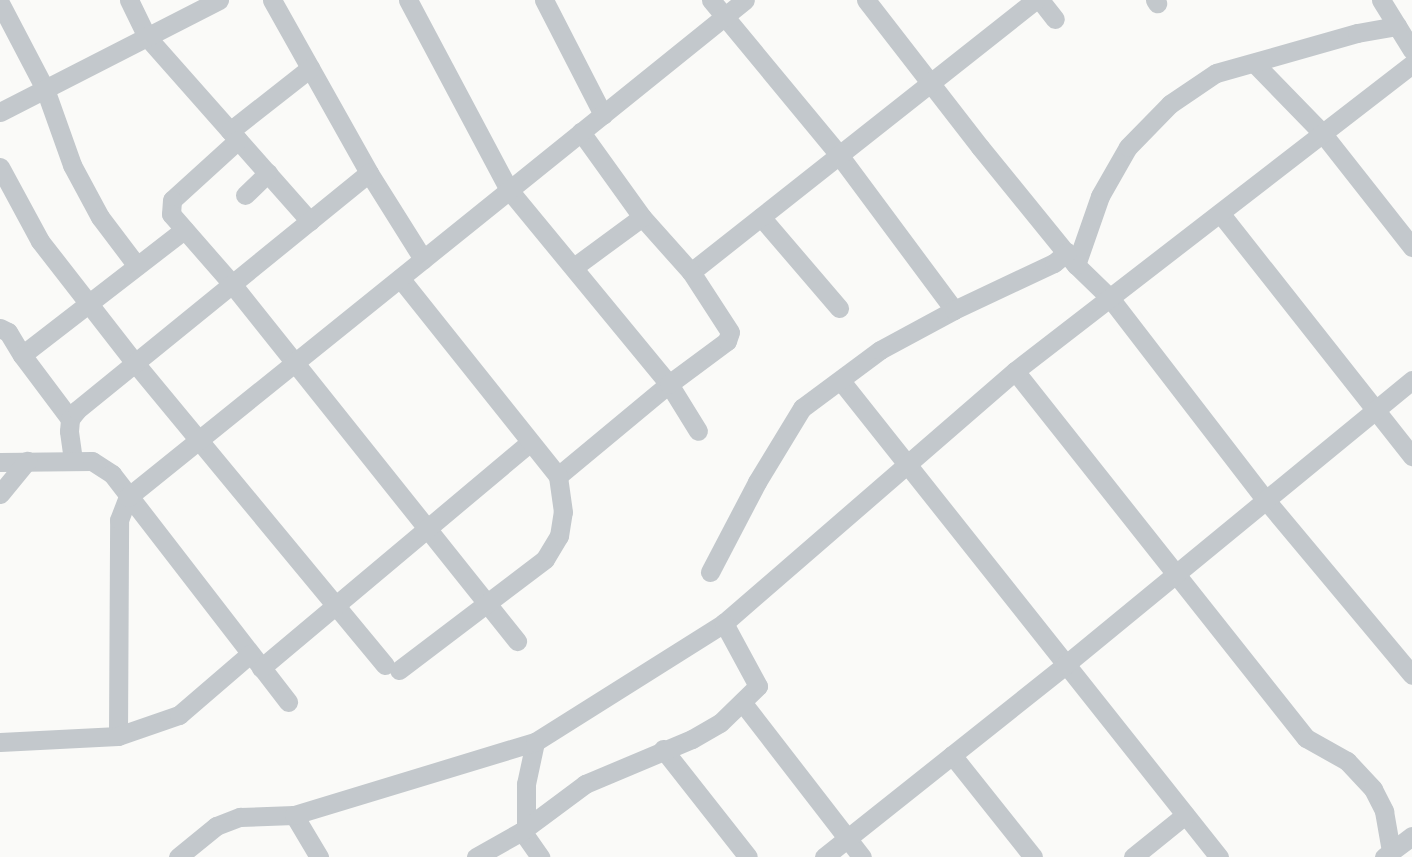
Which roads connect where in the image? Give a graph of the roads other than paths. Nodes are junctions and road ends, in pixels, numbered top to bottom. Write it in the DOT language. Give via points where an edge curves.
graph roads {
  1 [pos="129,0"];
  2 [pos="219,0"];
  3 [pos="272,0"];
  4 [pos="408,0"];
  5 [pos="544,0"];
  6 [pos="711,0"];
  7 [pos="745,0"];
  8 [pos="866,0"];
  9 [pos="1036,0"];
  10 [pos="1040,0"];
  11 [pos="1381,0"];
  12 [pos="0,3"];
  13 [pos="725,17"];
  14 [pos="1055,19"];
  15 [pos="1398,26"];
  16 [pos="147,37"];
  17 [pos="1412,50"];
  18 [pos="1254,63"];
  19 [pos="1412,64"];
  20 [pos="310,68"];
  21 [pos="930,83"];
  22 [pos="45,89"];
  23 [pos="0,112"];
  24 [pos="603,115"];
  25 [pos="582,132"];
  26 [pos="1323,134"];
  27 [pos="234,135"];
  28 [pos="839,155"];
  29 [pos="0,167"];
  30 [pos="369,173"];
  31 [pos="268,174"];
  32 [pos="509,190"];
  33 [pos="245,195"];
  34 [pos="1220,213"];
  35 [pos="642,217"];
  36 [pos="760,217"];
  37 [pos="310,221"];
  38 [pos="184,230"];
  39 [pos="1412,247"];
  40 [pos="1072,258"];
  41 [pos="424,259"];
  42 [pos="137,266"];
  43 [pos="574,267"];
  44 [pos="691,272"];
  45 [pos="400,278"];
  46 [pos="232,284"];
  47 [pos="1110,298"];
  48 [pos="90,302"];
  49 [pos="839,308"];
  50 [pos="954,310"];
  51 [pos="0,328"];
  52 [pos="22,356"];
  53 [pos="135,363"];
  54 [pos="294,363"];
  55 [pos="1015,371"];
  56 [pos="1412,380"];
  57 [pos="841,382"];
  58 [pos="669,384"];
  59 [pos="1376,410"];
  60 [pos="70,419"];
  61 [pos="698,431"];
  62 [pos="198,440"];
  63 [pos="530,442"];
  64 [pos="1412,456"];
  65 [pos="27,460"];
  66 [pos="73,460"];
  67 [pos="0,462"];
  68 [pos="906,467"];
  69 [pos="558,476"];
  70 [pos="0,494"];
  71 [pos="128,497"];
  72 [pos="1265,499"];
  73 [pos="427,528"];
  74 [pos="710,572"];
  75 [pos="1175,572"];
  76 [pos="488,604"];
  77 [pos="334,606"];
  78 [pos="724,623"];
  79 [pos="517,641"];
  80 [pos="256,661"];
  81 [pos="1064,665"];
  82 [pos="1412,675"];
  83 [pos="288,702"];
  84 [pos="742,702"];
  85 [pos="118,736"];
  86 [pos="0,742"];
  87 [pos="535,742"];
  88 [pos="663,749"];
  89 [pos="952,755"];
  90 [pos="294,815"];
  91 [pos="1185,815"];
  92 [pos="524,830"];
  93 [pos="1412,836"];
  94 [pos="847,838"];
  95 [pos="1388,854"];
  96 [pos="178,857"];
  97 [pos="319,857"];
  98 [pos="476,857"];
  99 [pos="540,857"];
  100 [pos="748,857"];
  101 [pos="824,857"];
  102 [pos="862,857"];
  103 [pos="1033,857"];
  104 [pos="1133,857"];
  105 [pos="1219,857"];
  1 -- 16 [label="street"];
  2 -- 16 [label="street"];
  3 -- 20 [label="street"];
  4 -- 32 [label="street"];
  5 -- 24 [label="street"];
  6 -- 13 [label="street"];
  7 -- 13 [label="street"];
  8 -- 21 [label="street"];
  9 -- 21 [label="street"];
  10 -- 14 [label="street"];
  11 -- 15 [label="street"];
  12 -- 22 [label="street"];
  13 -- 24 [label="street"];
  13 -- 28 [label="street"];
  15 -- 17 [label="street"];
  15 -- 18 [label="street" via="1357,33"];
  16 -- 22 [label="street"];
  16 -- 27 [label="street"];
  18 -- 26 [label="street"];
  18 -- 40 [label="street" via="1216,74 1170,104 1128,147 1100,196"];
  19 -- 26 [label="street"];
  20 -- 27 [label="street"];
  20 -- 30 [label="street"];
  21 -- 28 [label="street"];
  21 -- 40 [label="street"];
  22 -- 23 [label="street"];
  22 -- 42 [label="street" via="77,174 100,217"];
  24 -- 25 [label="street"];
  25 -- 32 [label="street"];
  25 -- 35 [label="street"];
  26 -- 34 [label="street"];
  26 -- 39 [label="street"];
  27 -- 31 [label="street"];
  27 -- 38 [label="street" via="172,200 171,214"];
  28 -- 36 [label="street"];
  28 -- 50 [label="street"];
  29 -- 48 [label="street" via="40,241"];
  30 -- 37 [label="street"];
  30 -- 41 [label="street"];
  31 -- 33 [label="street"];
  31 -- 37 [label="street"];
  32 -- 41 [label="street"];
  32 -- 43 [label="street"];
  34 -- 47 [label="street"];
  34 -- 59 [label="street"];
  35 -- 43 [label="street"];
  35 -- 44 [label="street"];
  36 -- 44 [label="street"];
  36 -- 49 [label="street"];
  37 -- 46 [label="street"];
  38 -- 42 [label="street"];
  38 -- 46 [label="street"];
  40 -- 47 [label="street"];
  40 -- 50 [label="street" via="1054,263"];
  41 -- 45 [label="street"];
  42 -- 48 [label="street"];
  43 -- 58 [label="street"];
  44 -- 58 [label="street" via="730,332 727,341"];
  45 -- 54 [label="street"];
  45 -- 63 [label="street"];
  46 -- 53 [label="street"];
  46 -- 54 [label="street"];
  47 -- 55 [label="street"];
  47 -- 72 [label="street"];
  48 -- 52 [label="street"];
  48 -- 53 [label="street"];
  50 -- 57 [label="street" via="880,350"];
  51 -- 52 [label="street" via="8,332"];
  52 -- 60 [label="street"];
  53 -- 60 [label="street"];
  53 -- 62 [label="street"];
  54 -- 62 [label="street"];
  54 -- 73 [label="street"];
  55 -- 68 [label="street"];
  55 -- 75 [label="street"];
  56 -- 59 [label="street"];
  57 -- 68 [label="street"];
  57 -- 74 [label="street" via="811,401 796,416"];
  58 -- 61 [label="street"];
  58 -- 69 [label="street"];
  59 -- 64 [label="street"];
  59 -- 72 [label="street"];
  60 -- 66 [label="street"];
  62 -- 71 [label="street"];
  62 -- 77 [label="street"];
  63 -- 69 [label="street"];
  63 -- 73 [label="street"];
  65 -- 66 [label="street"];
  65 -- 67 [label="street"];
  65 -- 70 [label="street"];
  66 -- 71 [label="street" via="92,461 103,466"];
  68 -- 78 [label="street"];
  68 -- 81 [label="street"];
  69 -- 76 [label="street" via="563,512 546,559"];
  71 -- 80 [label="street"];
  71 -- 85 [label="street" via="119,520"];
  72 -- 75 [label="street"];
  72 -- 82 [label="street"];
  73 -- 76 [label="street"];
  73 -- 77 [label="street"];
  75 -- 81 [label="street"];
  75 -- 95 [label="street" via="1306,738 1347,761 1374,789 1384,812"];
  76 -- 77 [label="street" via="392,668"];
  76 -- 79 [label="street"];
  77 -- 80 [label="street"];
  78 -- 84 [label="street" via="758,683 757,689"];
  78 -- 87 [label="street"];
  80 -- 83 [label="street"];
  80 -- 85 [label="street" via="179,715"];
  81 -- 89 [label="street"];
  81 -- 91 [label="street"];
  84 -- 88 [label="street" via="710,730"];
  84 -- 94 [label="street"];
  85 -- 86 [label="street"];
  87 -- 90 [label="street"];
  87 -- 92 [label="street" via="526,784"];
  88 -- 92 [label="street" via="585,784"];
  88 -- 100 [label="street"];
  89 -- 94 [label="street"];
  89 -- 103 [label="street"];
  90 -- 96 [label="street" via="240,818 216,826"];
  90 -- 97 [label="street"];
  91 -- 104 [label="street"];
  91 -- 105 [label="street"];
  92 -- 98 [label="street"];
  92 -- 99 [label="street"];
  93 -- 95 [label="street"];
  94 -- 101 [label="street"];
  94 -- 102 [label="street"];
}
